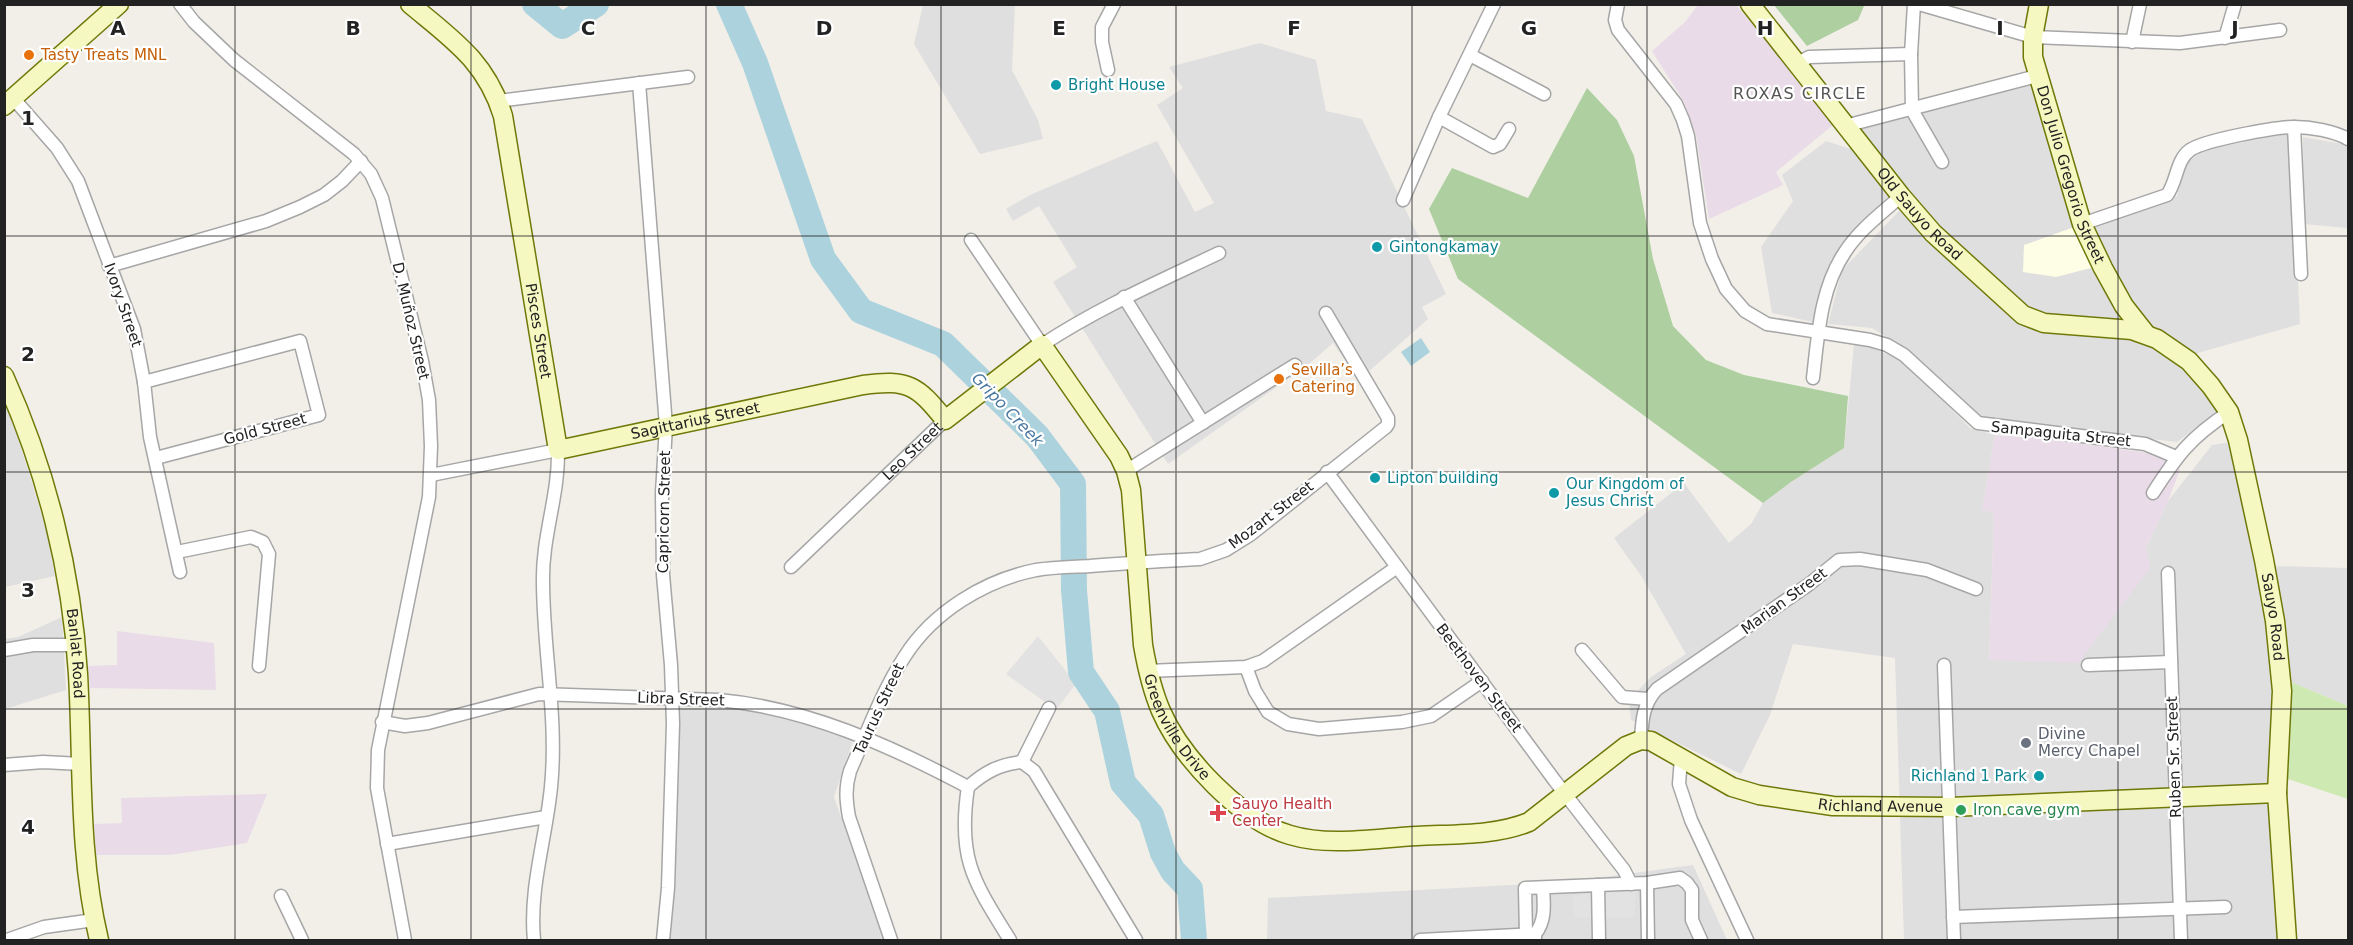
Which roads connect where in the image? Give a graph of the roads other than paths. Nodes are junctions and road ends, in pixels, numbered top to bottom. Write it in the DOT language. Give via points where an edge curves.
graph roads {
  1 [pos="119,4"];
  2 [pos="180,4"];
  3 [pos="410,4"];
  4 [pos="1114,4"];
  5 [pos="1494,4"];
  6 [pos="1618,4"];
  7 [pos="1750,4"];
  8 [pos="1916,4"];
  9 [pos="2039,4"];
  10 [pos="2140,4"];
  11 [pos="2235,4"];
  12 [pos="2280,30"];
  13 [pos="2033,37"];
  14 [pos="2225,38"];
  15 [pos="2132,42"];
  16 [pos="1911,54"];
  17 [pos="1470,55"];
  18 [pos="1796,64"];
  19 [pos="1108,70"];
  20 [pos="2037,76"];
  21 [pos="688,77"];
  22 [pos="639,83"];
  23 [pos="1544,94"];
  24 [pos="498,101"];
  25 [pos="9,102"];
  26 [pos="1911,110"];
  27 [pos="1439,117"];
  28 [pos="1845,126"];
  29 [pos="2294,127"];
  30 [pos="1509,129"];
  31 [pos="2349,139"];
  32 [pos="361,161"];
  33 [pos="1942,162"];
  34 [pos="1901,196"];
  35 [pos="1403,200"];
  36 [pos="2082,224"];
  37 [pos="971,240"];
  38 [pos="1219,254"];
  39 [pos="110,266"];
  40 [pos="2301,273"];
  41 [pos="1124,297"];
  42 [pos="1326,313"];
  43 [pos="1819,332"];
  44 [pos="2146,334"];
  45 [pos="1042,345"];
  46 [pos="1295,365"];
  47 [pos="4,376"];
  48 [pos="1813,378"];
  49 [pos="144,382"];
  50 [pos="2229,412"];
  51 [pos="945,420"];
  52 [pos="1203,423"];
  53 [pos="666,426"];
  54 [pos="558,450"];
  55 [pos="2176,457"];
  56 [pos="156,458"];
  57 [pos="1126,471"];
  58 [pos="1327,472"];
  59 [pos="431,475"];
  60 [pos="2153,493"];
  61 [pos="177,552"];
  62 [pos="1135,563"];
  63 [pos="791,567"];
  64 [pos="1397,567"];
  65 [pos="180,572"];
  66 [pos="2168,573"];
  67 [pos="1976,589"];
  68 [pos="75,645"];
  69 [pos="4,650"];
  70 [pos="1582,650"];
  71 [pos="2171,662"];
  72 [pos="1944,665"];
  73 [pos="2088,665"];
  74 [pos="259,666"];
  75 [pos="1246,667"];
  76 [pos="1147,671"];
  77 [pos="1482,681"];
  78 [pos="551,694"];
  79 [pos="672,699"];
  80 [pos="1648,699"];
  81 [pos="1050,708"];
  82 [pos="382,722"];
  83 [pos="864,738"];
  84 [pos="1641,740"];
  85 [pos="1681,759"];
  86 [pos="1022,762"];
  87 [pos="81,764"];
  88 [pos="4,765"];
  89 [pos="968,787"];
  90 [pos="2277,793"];
  91 [pos="1566,794"];
  92 [pos="2176,797"];
  93 [pos="1950,807"];
  94 [pos="546,817"];
  95 [pos="387,844"];
  96 [pos="1647,883"];
  97 [pos="1631,884"];
  98 [pos="1598,885"];
  99 [pos="1544,888"];
  100 [pos="281,896"];
  101 [pos="2225,907"];
  102 [pos="2180,909"];
  103 [pos="1953,917"];
  104 [pos="94,920"];
  105 [pos="1532,936"];
  106 [pos="12,939"];
  107 [pos="1465,939"];
  108 [pos="99,940"];
  109 [pos="302,940"];
  110 [pos="405,940"];
  111 [pos="534,940"];
  112 [pos="663,940"];
  113 [pos="891,940"];
  114 [pos="1010,940"];
  115 [pos="1136,940"];
  116 [pos="1420,940"];
  117 [pos="1599,940"];
  118 [pos="1648,940"];
  119 [pos="1701,940"];
  120 [pos="1747,940"];
  121 [pos="1954,940"];
  122 [pos="2181,940"];
  123 [pos="2287,940"];
  1 -- 25 [label="street"];
  2 -- 32 [label="street, D. Muñoz Street" via="234,60"];
  3 -- 24 [label="street, Pisces Street" via="458,44 488,78"];
  4 -- 19 [label="street" via="1102,27"];
  5 -- 17 [label="street"];
  6 -- 43 [label="street, Sampaguita Street" via="1618,30 1676,104 1683,120 1700,223 1726,289 1745,311 1767,324"];
  7 -- 18 [label="street, Old Sauyo Road"];
  8 -- 13 [label="street"];
  8 -- 16 [label="street"];
  9 -- 13 [label="street, Don Julio Gregorio Street"];
  10 -- 15 [label="street"];
  11 -- 14 [label="street"];
  12 -- 14 [label="street"];
  13 -- 15 [label="street"];
  13 -- 20 [label="street, Don Julio Gregorio Street"];
  14 -- 15 [label="street" via="2180,44"];
  16 -- 18 [label="street" via="1809,57"];
  16 -- 26 [label="street"];
  17 -- 23 [label="street"];
  17 -- 27 [label="street"];
  18 -- 28 [label="street, Old Sauyo Road"];
  20 -- 26 [label="street"];
  20 -- 36 [label="street, Don Julio Gregorio Street"];
  21 -- 22 [label="street"];
  22 -- 24 [label="street"];
  22 -- 53 [label="street, Capricorn Street"];
  24 -- 54 [label="street, Pisces Street"];
  25 -- 39 [label="street, Ivory Street" via="69,164"];
  26 -- 28 [label="street"];
  26 -- 33 [label="street"];
  27 -- 30 [label="street" via="1492,147 1500,144"];
  27 -- 35 [label="street"];
  28 -- 34 [label="street, Old Sauyo Road"];
  29 -- 31 [label="street"];
  29 -- 36 [label="street" via="2219,139 2191,149 2183,157 2168,195"];
  29 -- 40 [label="street"];
  32 -- 39 [label="street" via="324,195 300,207 266,221"];
  32 -- 59 [label="street, D. Muñoz Street" via="382,198 422,361 429,400"];
  34 -- 43 [label="street" via="1845,251 1833,272"];
  34 -- 44 [label="street, Old Sauyo Road" via="1933,233 2023,315 2044,323"];
  36 -- 44 [label="street, Don Julio Gregorio Street" via="2124,306"];
  37 -- 45 [label="street, Greenville Drive"];
  38 -- 41 [label="street"];
  39 -- 49 [label="street, Ivory Street" via="134,329"];
  41 -- 45 [label="street"];
  41 -- 52 [label="street"];
  42 -- 58 [label="street, Mozart Street" via="1388,418 1388,424"];
  43 -- 48 [label="street"];
  43 -- 55 [label="street, Sampaguita Street" via="1887,345 1904,355 1986,426 2103,437 2145,444"];
  44 -- 50 [label="street, Sauyo Road" via="2189,361"];
  45 -- 51 [label="street, Leo Street"];
  45 -- 57 [label="street, Greenville Drive"];
  46 -- 52 [label="street"];
  47 -- 68 [label="street, Banlat Road" via="41,477 60,545"];
  49 -- 56 [label="street, Ivory Street" via="147,422"];
  49 -- 56 [label="street, Gold Street" via="300,341 319,415"];
  50 -- 55 [label="street" via="2200,432"];
  50 -- 90 [label="street, Sauyo Road" via="2247,478 2275,621 2282,691"];
  51 -- 53 [label="street, Sagittarius Street" via="920,392 906,384 886,382"];
  51 -- 63 [label="street, Leo Street"];
  52 -- 57 [label="street"];
  53 -- 54 [label="street, Sagittarius Street"];
  53 -- 79 [label="street, Capricorn Street" via="663,575"];
  54 -- 59 [label="street, Sagittarius Street"];
  54 -- 78 [label="street, Pisces Street" via="543,558"];
  55 -- 60 [label="street"];
  56 -- 61 [label="street, Ivory Street"];
  57 -- 62 [label="street, Greenville Drive" via="1131,490"];
  58 -- 62 [label="street, Mozart Street" via="1226,550 1200,559"];
  58 -- 64 [label="street, Beethoven Street"];
  59 -- 82 [label="street, D. Muñoz Street"];
  61 -- 65 [label="street, Ivory Street"];
  61 -- 74 [label="street" via="251,537 263,542 269,554"];
  62 -- 76 [label="street, Greenville Drive"];
  62 -- 83 [label="street, Taurus Street" via="1035,570 1000,581 949,609 905,654"];
  64 -- 75 [label="street" via="1286,647"];
  64 -- 77 [label="street, Beethoven Street"];
  66 -- 71 [label="street, Ruben Sr. Street"];
  67 -- 80 [label="street, Marian Street" via="1928,570 1839,560 1667,681"];
  68 -- 69 [label="street" via="27,645"];
  68 -- 87 [label="street, Banlat Road"];
  70 -- 80 [label="street" via="1622,697"];
  71 -- 73 [label="street"];
  71 -- 92 [label="street, Ruben Sr. Street"];
  72 -- 93 [label="street"];
  75 -- 76 [label="street"];
  75 -- 77 [label="street" via="1268,712 1288,724 1318,729 1431,716"];
  76 -- 91 [label="street, Greenville Drive" via="1170,729 1216,786 1256,820 1288,835 1327,841 1500,831 1529,822"];
  77 -- 91 [label="street, Beethoven Street"];
  78 -- 79 [label="street, Libra Street"];
  78 -- 82 [label="street, Libra Street" via="428,723 405,726"];
  78 -- 94 [label="street, Pisces Street" via="552,765"];
  79 -- 83 [label="street, Libra Street" via="747,702"];
  79 -- 112 [label="street, Capricorn Street" via="668,888"];
  80 -- 84 [label="street"];
  81 -- 86 [label="street"];
  82 -- 95 [label="street, D. Muñoz Street" via="377,788"];
  83 -- 89 [label="street, Libra Street"];
  83 -- 113 [label="street, Taurus Street" via="850,771 846,799"];
  84 -- 85 [label="street, Richland Avenue" via="1660,745"];
  84 -- 91 [label="street, Greenville Drive" via="1626,746"];
  85 -- 93 [label="street, Richland Avenue" via="1732,786 1760,795 1833,806"];
  85 -- 120 [label="street" via="1679,784 1691,820"];
  86 -- 89 [label="street" via="1004,764"];
  86 -- 115 [label="street" via="1034,771"];
  87 -- 88 [label="street"];
  87 -- 104 [label="street, Banlat Road" via="86,869"];
  89 -- 114 [label="street" via="964,832 968,861 979,890"];
  90 -- 92 [label="street, Richland Avenue"];
  90 -- 123 [label="street, Sauyo Road"];
  91 -- 97 [label="street, Beethoven Street"];
  92 -- 93 [label="street, Richland Avenue"];
  92 -- 102 [label="street, Ruben Sr. Street"];
  93 -- 103 [label="street"];
  94 -- 95 [label="street"];
  94 -- 111 [label="street, Pisces Street" via="533,899"];
  95 -- 110 [label="street, D. Muñoz Street"];
  96 -- 97 [label="street"];
  96 -- 118 [label="street"];
  96 -- 119 [label="street" via="1680,878 1687,883 1692,890 1692,920"];
  97 -- 98 [label="street"];
  98 -- 99 [label="street"];
  98 -- 117 [label="street"];
  99 -- 105 [label="street" via="1540,928"];
  99 -- 105 [label="street" via="1526,888"];
  100 -- 109 [label="street"];
  101 -- 102 [label="street"];
  102 -- 103 [label="street"];
  102 -- 122 [label="street, Ruben Sr. Street"];
  103 -- 121 [label="street"];
  104 -- 106 [label="street" via="44,927"];
  104 -- 108 [label="street, Banlat Road"];
  105 -- 107 [label="street"];
  107 -- 116 [label="street"];
}
